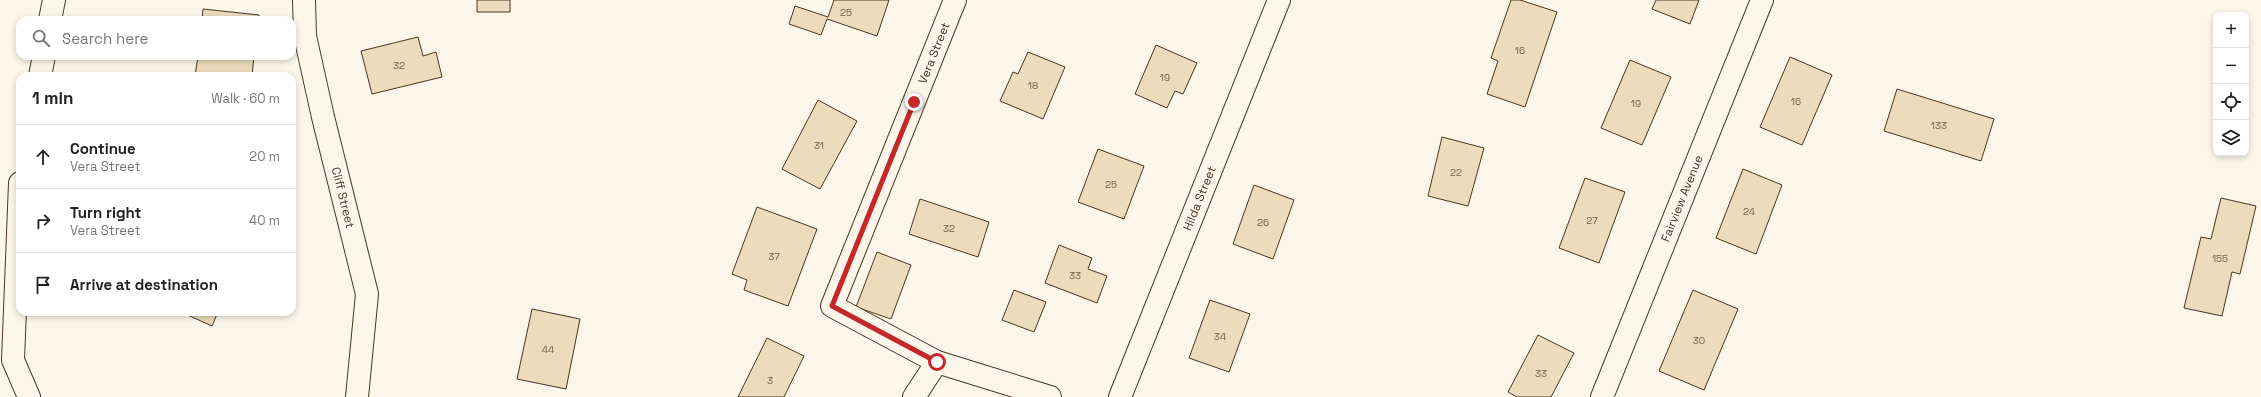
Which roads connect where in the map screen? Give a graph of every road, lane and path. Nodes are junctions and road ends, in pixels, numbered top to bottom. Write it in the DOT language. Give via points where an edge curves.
graph roads {
  1 [pos="54,0"];
  2 [pos="304,0"];
  3 [pos="955,0"];
  4 [pos="1279,0"];
  5 [pos="1762,0"];
  6 [pos="51,16"];
  7 [pos="43,60"];
  8 [pos="41,72"];
  9 [pos="16,284"];
  10 [pos="937,362"];
  11 [pos="29,397"];
  12 [pos="357,397"];
  13 [pos="914,397"];
  14 [pos="1050,397"];
  15 [pos="1120,397"];
  16 [pos="1602,397"];
  1 -- 6 [label="street"];
  2 -- 12 [label="street, Cliff Street" via="305,36 311,65 367,294"];
  3 -- 10 [label="street, Vera Street" via="832,306"];
  4 -- 15 [label="street, Hilda Street"];
  5 -- 16 [label="street, Fairview Avenue"];
  7 -- 8 [label="street"];
  9 -- 11 [label="street" via="13,360"];
  10 -- 13 [label="street"];
  10 -- 14 [label="street"];
}
